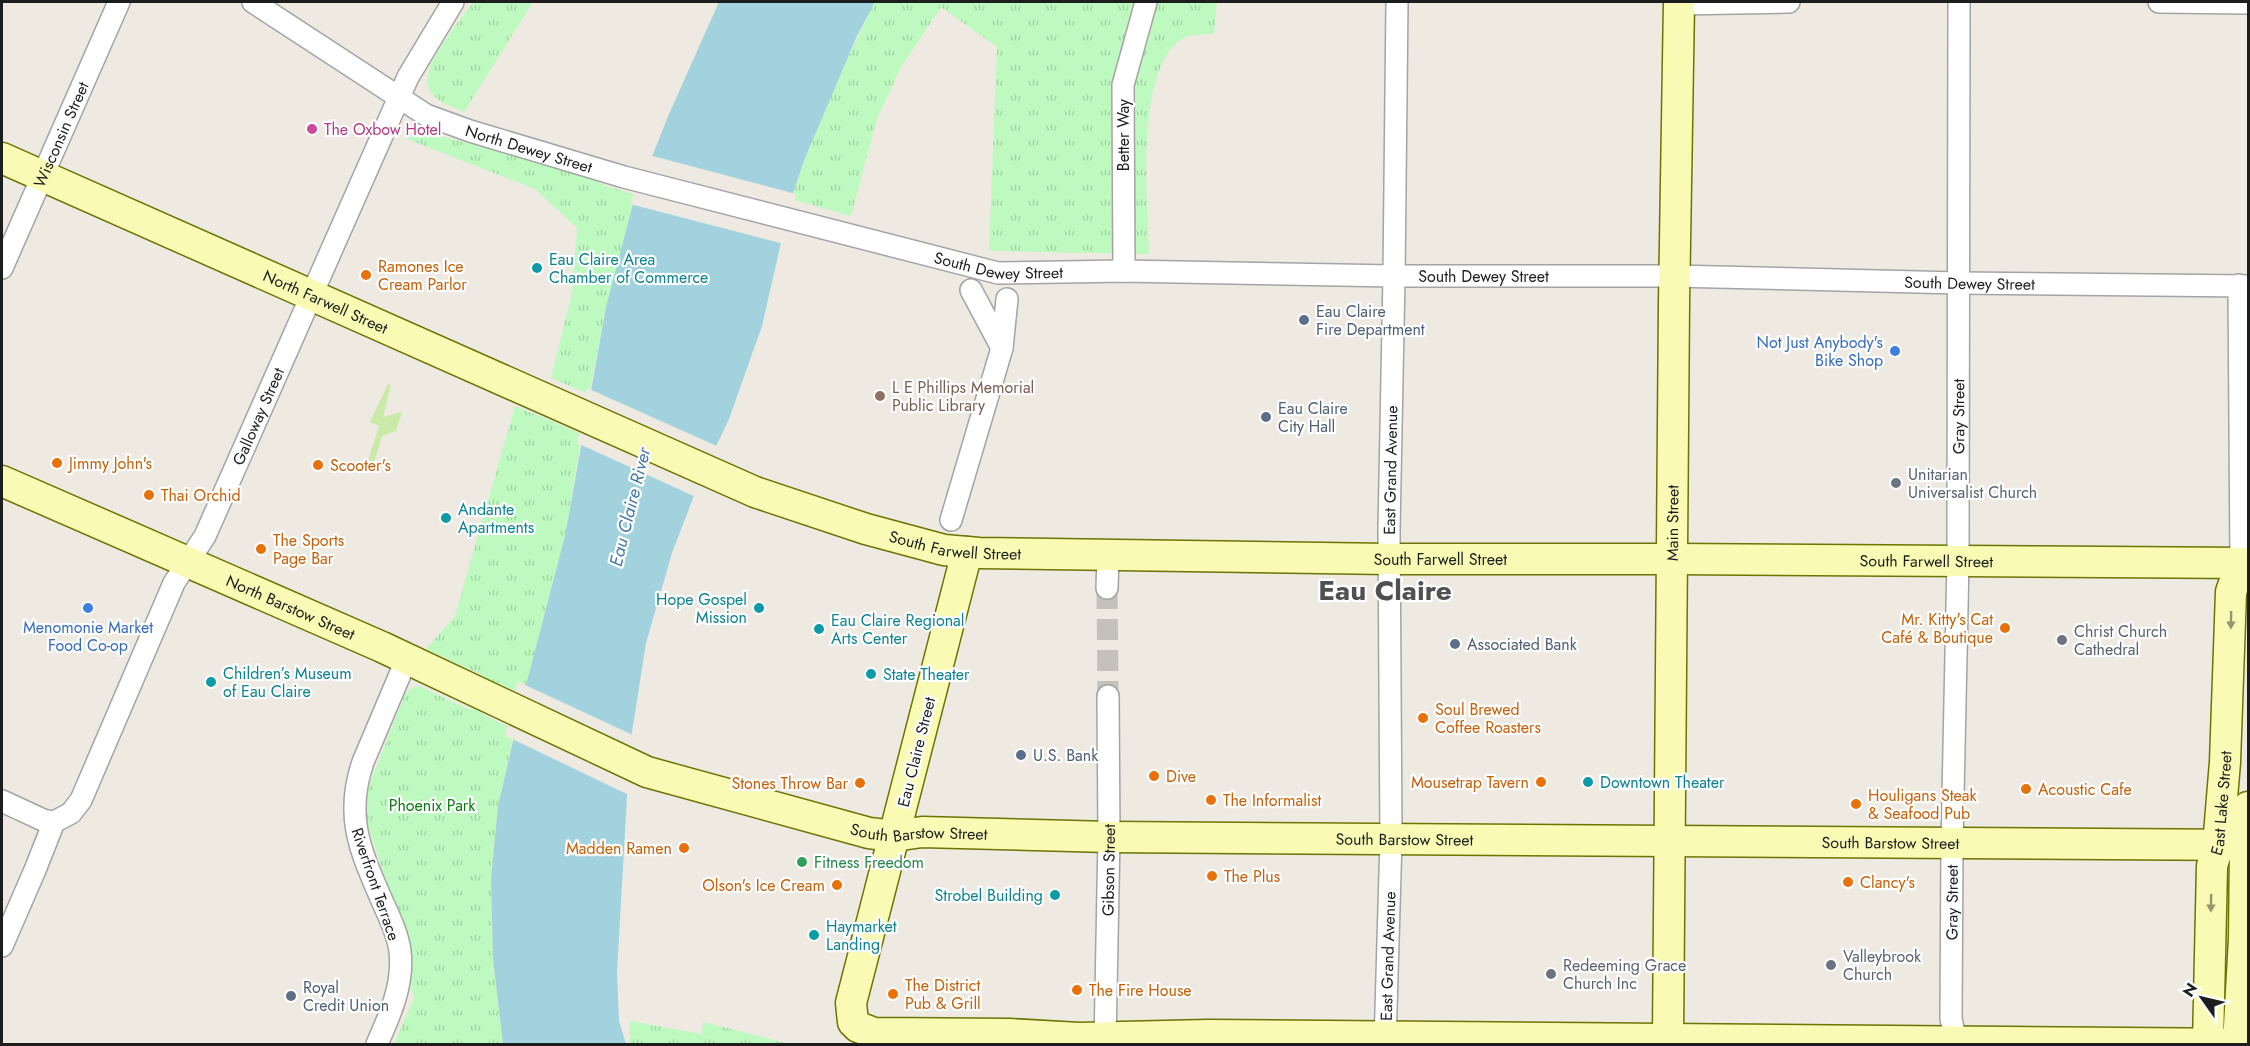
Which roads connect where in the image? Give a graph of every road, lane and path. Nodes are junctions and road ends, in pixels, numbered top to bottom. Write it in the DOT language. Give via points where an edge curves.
graph roads {
  1 [pos="119,2"];
  2 [pos="253,2"];
  3 [pos="453,2"];
  4 [pos="1146,2"];
  5 [pos="1396,2"];
  6 [pos="1789,2"];
  7 [pos="1959,2"];
  8 [pos="2159,2"];
  9 [pos="1679,3"];
  10 [pos="2248,3"];
  11 [pos="399,98"];
  12 [pos="2,158"];
  13 [pos="43,176"];
  14 [pos="728,204"];
  15 [pos="2,268"];
  16 [pos="1124,271"];
  17 [pos="1394,276"];
  18 [pos="1674,276"];
  19 [pos="1958,283"];
  20 [pos="2244,285"];
  21 [pos="970,290"];
  22 [pos="312,296"];
  23 [pos="1007,299"];
  24 [pos="1002,348"];
  25 [pos="650,446"];
  26 [pos="2,481"];
  27 [pos="951,520"];
  28 [pos="967,552"];
  29 [pos="1108,556"];
  30 [pos="1672,559"];
  31 [pos="1389,560"];
  32 [pos="1958,561"];
  33 [pos="187,563"];
  34 [pos="2246,569"];
  35 [pos="1107,588"];
  36 [pos="407,658"];
  37 [pos="1108,696"];
  38 [pos="579,739"];
  39 [pos="2,801"];
  40 [pos="2248,807"];
  41 [pos="54,822"];
  42 [pos="894,836"];
  43 [pos="1109,837"];
  44 [pos="1391,839"];
  45 [pos="1671,841"];
  46 [pos="1952,843"];
  47 [pos="2237,845"];
  48 [pos="2,946"];
  49 [pos="1105,1040"];
  50 [pos="1385,1040"];
  51 [pos="1668,1042"];
  52 [pos="1956,1043"];
  53 [pos="377,1044"];
  54 [pos="2208,1044"];
  55 [pos="2238,1044"];
  56 [pos="2248,1044"];
  1 -- 13 [label="street, Wisconsin Street"];
  2 -- 11 [label="street, North Dewey Street"];
  3 -- 11 [label="street, Galloway Street"];
  4 -- 16 [label="street, Better Way" via="1123,85"];
  5 -- 17 [label="street, East Grand Avenue"];
  6 -- 9 [label="street"];
  7 -- 19 [label="street, Gray Street"];
  8 -- 10 [label="street"];
  9 -- 18 [label="street, Main Street"];
  11 -- 14 [label="street, North Dewey Street" via="426,115 470,131"];
  11 -- 22 [label="street, Galloway Street"];
  12 -- 13 [label="street, North Farwell Street"];
  13 -- 15 [label="street, Wisconsin Street"];
  13 -- 22 [label="street, North Farwell Street"];
  14 -- 16 [label="street, South Dewey Street" via="998,273"];
  16 -- 17 [label="street, South Dewey Street"];
  17 -- 18 [label="street, South Dewey Street"];
  17 -- 31 [label="street, East Grand Avenue"];
  18 -- 19 [label="street, South Dewey Street"];
  18 -- 30 [label="street, Main Street"];
  19 -- 20 [label="street, South Dewey Street"];
  19 -- 32 [label="street, Gray Street"];
  20 -- 34 [label="street, East Lake Street"];
  21 -- 24 [label="street"];
  22 -- 25 [label="street, North Farwell Street"];
  22 -- 33 [label="street, Galloway Street" via="205,536"];
  23 -- 24 [label="street"];
  24 -- 27 [label="street"];
  25 -- 28 [label="street, South Farwell Street" via="755,492 866,529 944,550"];
  26 -- 33 [label="street, North Barstow Street"];
  28 -- 29 [label="street, South Farwell Street"];
  28 -- 42 [label="street, Eau Claire Street"];
  29 -- 31 [label="street, South Farwell Street"];
  29 -- 35 [label="street"];
  30 -- 31 [label="street, South Farwell Street"];
  30 -- 32 [label="street, South Farwell Street"];
  30 -- 45 [label="street, Main Street"];
  31 -- 44 [label="street, East Grand Avenue"];
  32 -- 34 [label="street, South Farwell Street"];
  32 -- 46 [label="street, Gray Street"];
  33 -- 36 [label="street, North Barstow Street"];
  33 -- 41 [label="street, Galloway Street" via="174,583 81,800 71,813"];
  34 -- 47 [label="street, East Lake Street, one-way" via="2231,592 2225,762"];
  36 -- 38 [label="street, North Barstow Street"];
  36 -- 53 [label="street, Riverfront Terrace" via="363,762 353,802 354,820 369,871 400,951 392,1010"];
  37 -- 43 [label="street, Gibson Street"];
  38 -- 42 [label="street, South Barstow Street" via="647,772 869,833"];
  39 -- 41 [label="street"];
  40 -- 47 [label="street, East Lake Street"];
  41 -- 48 [label="street"];
  42 -- 43 [label="street, South Barstow Street" via="922,832"];
  42 -- 49 [label="street, Eau Claire Street" via="851,1003 853,1022 858,1027 874,1033 1009,1034"];
  43 -- 44 [label="street, South Barstow Street"];
  43 -- 49 [label="street, Gibson Street"];
  44 -- 45 [label="street, South Barstow Street"];
  44 -- 50 [label="street, East Grand Avenue"];
  45 -- 46 [label="street, South Barstow Street"];
  45 -- 51 [label="street, Main Street"];
  46 -- 47 [label="street, South Barstow Street"];
  46 -- 52 [label="street, Gray Street" via="1951,1018"];
  47 -- 54 [label="street, East Lake Street, one-way" via="2212,866"];
  47 -- 55 [label="street, East Lake Street" via="2244,939"];
  49 -- 50 [label="street"];
  50 -- 51 [label="street"];
  51 -- 52 [label="street"];
  52 -- 54 [label="street"];
  54 -- 55 [label="street"];
  55 -- 56 [label="street"];
}
